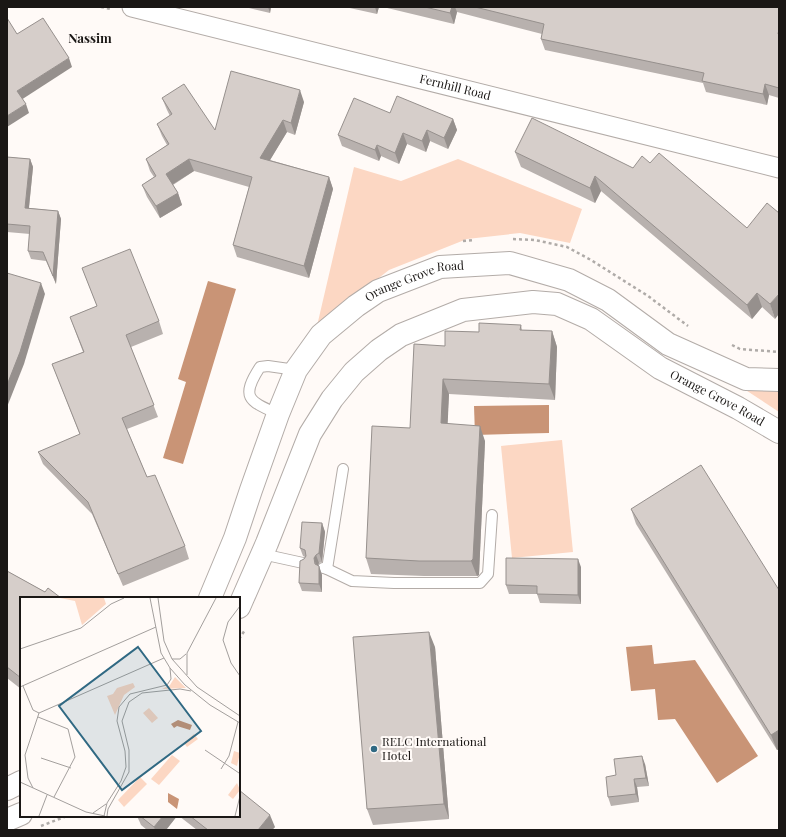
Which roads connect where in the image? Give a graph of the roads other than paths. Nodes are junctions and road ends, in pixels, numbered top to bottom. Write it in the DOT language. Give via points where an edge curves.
graph roads {
  1 [pos="132,7"];
  2 [pos="779,168"];
  3 [pos="296,370"];
  4 [pos="779,380"];
  5 [pos="278,414"];
  6 [pos="779,432"];
  7 [pos="343,469"];
  8 [pos="492,515"];
  9 [pos="262,554"];
  10 [pos="303,563"];
  11 [pos="210,597"];
  12 [pos="240,606"];
  13 [pos="20,782"];
  14 [pos="7,789"];
  15 [pos="20,814"];
  16 [pos="7,820"];
  1 -- 2 [label="street, Fernhill Road"];
  3 -- 4 [label="street, Orange Grove Road" via="321,335 378,291 440,267 510,263 569,280 608,300 668,344 746,378"];
  3 -- 5 [label="street, Orange Grove Road"];
  3 -- 5 [label="lane" via="260,367 252,380 248,391 251,400"];
  5 -- 11 [label="street, Orange Grove Road" via="235,538"];
  6 -- 9 [label="street, Orange Grove Road" via="660,368 591,319 557,304 533,302 463,310 401,335 354,372 310,434"];
  7 -- 8 [label="lane" via="325,568 352,581 480,583 488,574"];
  9 -- 10 [label="lane"];
  9 -- 12 [label="street, Orange Grove Road"];
  13 -- 14 [label="street"];
  15 -- 16 [label="street"];
}
